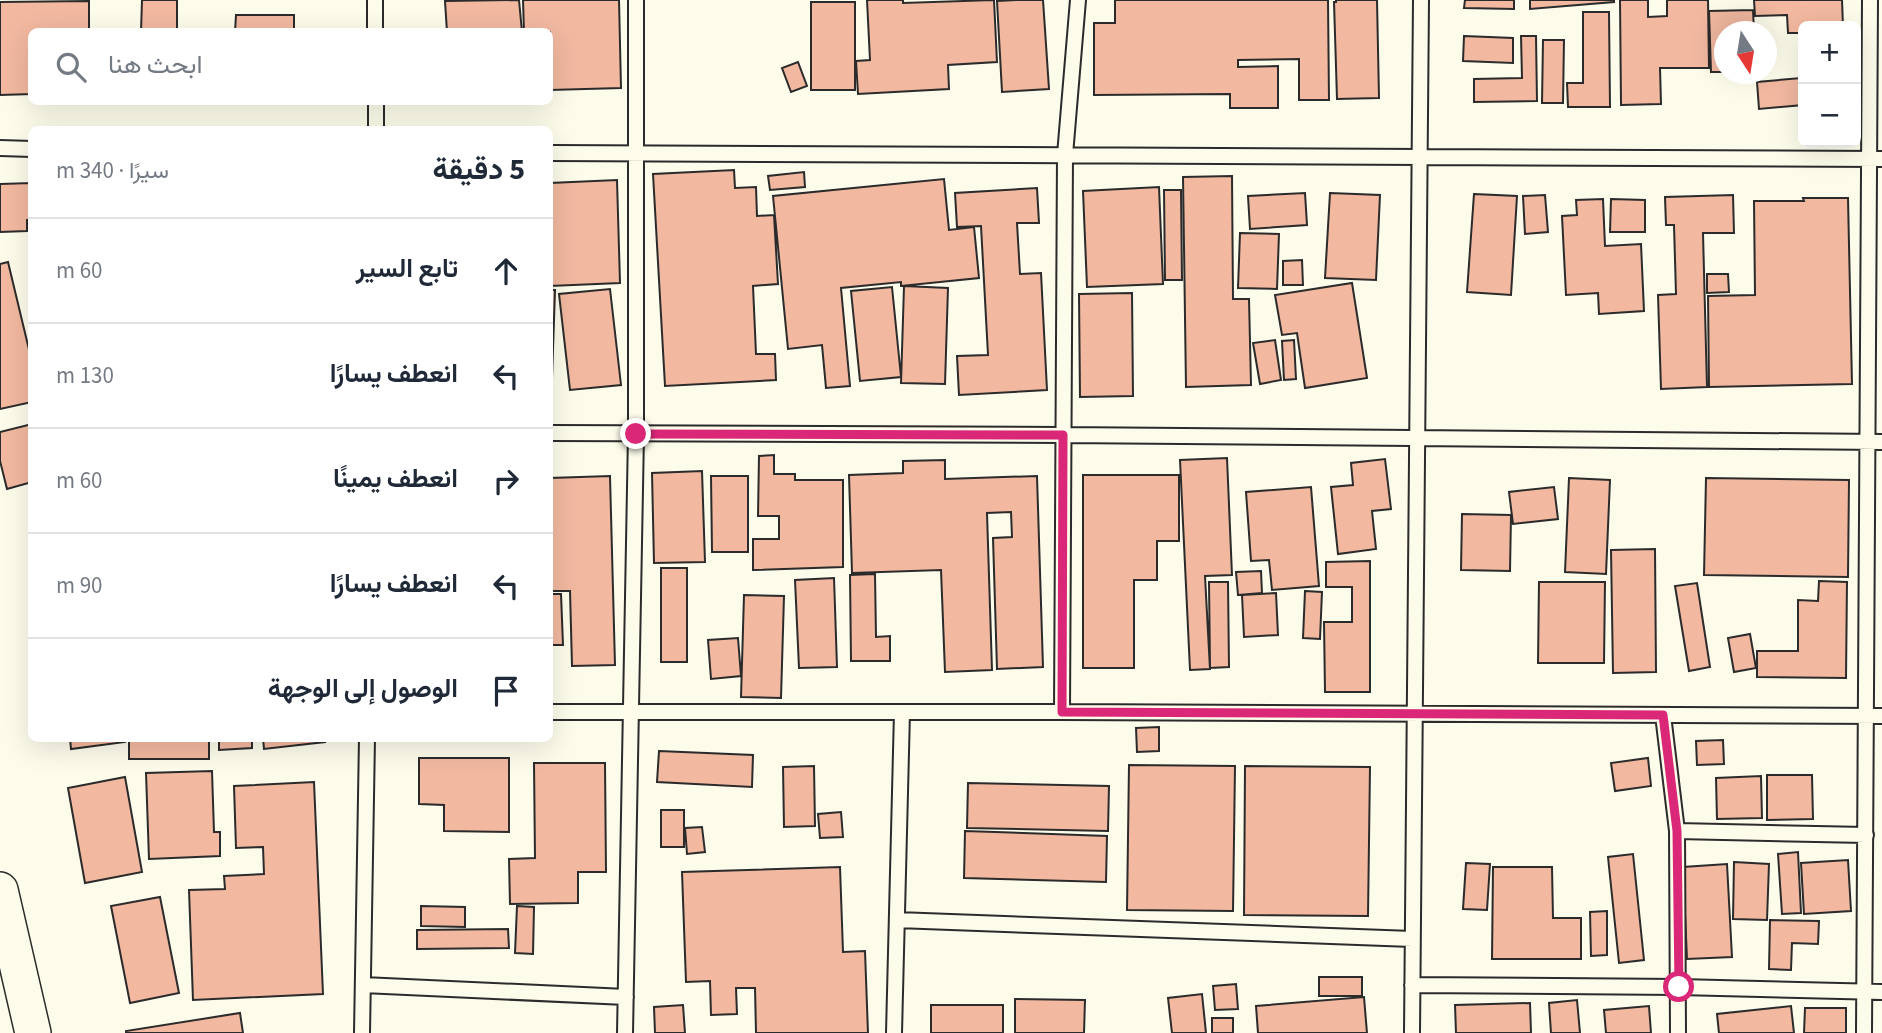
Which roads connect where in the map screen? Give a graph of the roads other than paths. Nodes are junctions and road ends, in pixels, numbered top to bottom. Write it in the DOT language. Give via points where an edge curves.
graph roads {
  1 [pos="375,0"];
  2 [pos="636,0"];
  3 [pos="1078,0"];
  4 [pos="1421,0"];
  5 [pos="1870,0"];
  6 [pos="375,28"];
  7 [pos="376,105"];
  8 [pos="376,126"];
  9 [pos="0,148"];
  10 [pos="28,149"];
  11 [pos="553,153"];
  12 [pos="635,155"];
  13 [pos="1065,155"];
  14 [pos="1419,156"];
  15 [pos="1875,159"];
  16 [pos="553,433"];
  17 [pos="636,434"];
  18 [pos="1063,435"];
  19 [pos="1417,438"];
  20 [pos="1875,442"];
  21 [pos="553,712"];
  22 [pos="902,712"];
  23 [pos="1062,712"];
  24 [pos="632,713"];
  25 [pos="1414,714"];
  26 [pos="1663,715"];
  27 [pos="1866,716"];
  28 [pos="1882,716"];
  29 [pos="367,742"];
  30 [pos="1677,831"];
  31 [pos="1866,835"];
  32 [pos="0,890"];
  33 [pos="897,920"];
  34 [pos="1412,939"];
  35 [pos="363,985"];
  36 [pos="1412,985"];
  37 [pos="1679,987"];
  38 [pos="1864,991"];
  39 [pos="1882,992"];
  40 [pos="626,997"];
  41 [pos="33,1033"];
  42 [pos="362,1033"];
  43 [pos="625,1033"];
  44 [pos="894,1033"];
  45 [pos="1412,1033"];
  46 [pos="1678,1033"];
  47 [pos="1864,1033"];
  1 -- 6 [label="lane"];
  2 -- 12 [label="lane"];
  3 -- 13 [label="lane"];
  4 -- 14 [label="lane"];
  5 -- 15 [label="lane"];
  7 -- 8 [label="lane"];
  9 -- 10 [label="lane"];
  11 -- 12 [label="lane"];
  12 -- 13 [label="lane"];
  12 -- 17 [label="lane"];
  13 -- 14 [label="lane"];
  13 -- 18 [label="lane"];
  14 -- 15 [label="lane"];
  14 -- 19 [label="lane"];
  15 -- 20 [label="lane"];
  16 -- 17 [label="lane"];
  17 -- 18 [label="lane"];
  17 -- 24 [label="lane"];
  18 -- 19 [label="lane"];
  18 -- 23 [label="lane"];
  19 -- 20 [label="lane"];
  19 -- 25 [label="lane"];
  20 -- 27 [label="lane"];
  21 -- 24 [label="lane"];
  22 -- 23 [label="lane"];
  22 -- 24 [label="lane"];
  22 -- 33 [label="lane"];
  23 -- 25 [label="lane"];
  24 -- 40 [label="lane"];
  25 -- 26 [label="lane"];
  25 -- 34 [label="lane"];
  26 -- 27 [label="lane"];
  26 -- 30 [label="lane"];
  27 -- 28 [label="lane"];
  27 -- 31 [label="lane"];
  29 -- 35 [label="lane"];
  30 -- 31 [label="lane"];
  30 -- 37 [label="lane"];
  31 -- 38 [label="lane"];
  32 -- 41 [label="street"];
  33 -- 34 [label="lane"];
  33 -- 44 [label="lane"];
  34 -- 36 [label="lane"];
  35 -- 40 [label="lane"];
  35 -- 42 [label="lane"];
  36 -- 37 [label="lane"];
  36 -- 45 [label="lane"];
  37 -- 38 [label="lane"];
  37 -- 46 [label="lane"];
  38 -- 39 [label="lane"];
  38 -- 47 [label="lane"];
  40 -- 43 [label="lane"];
}
